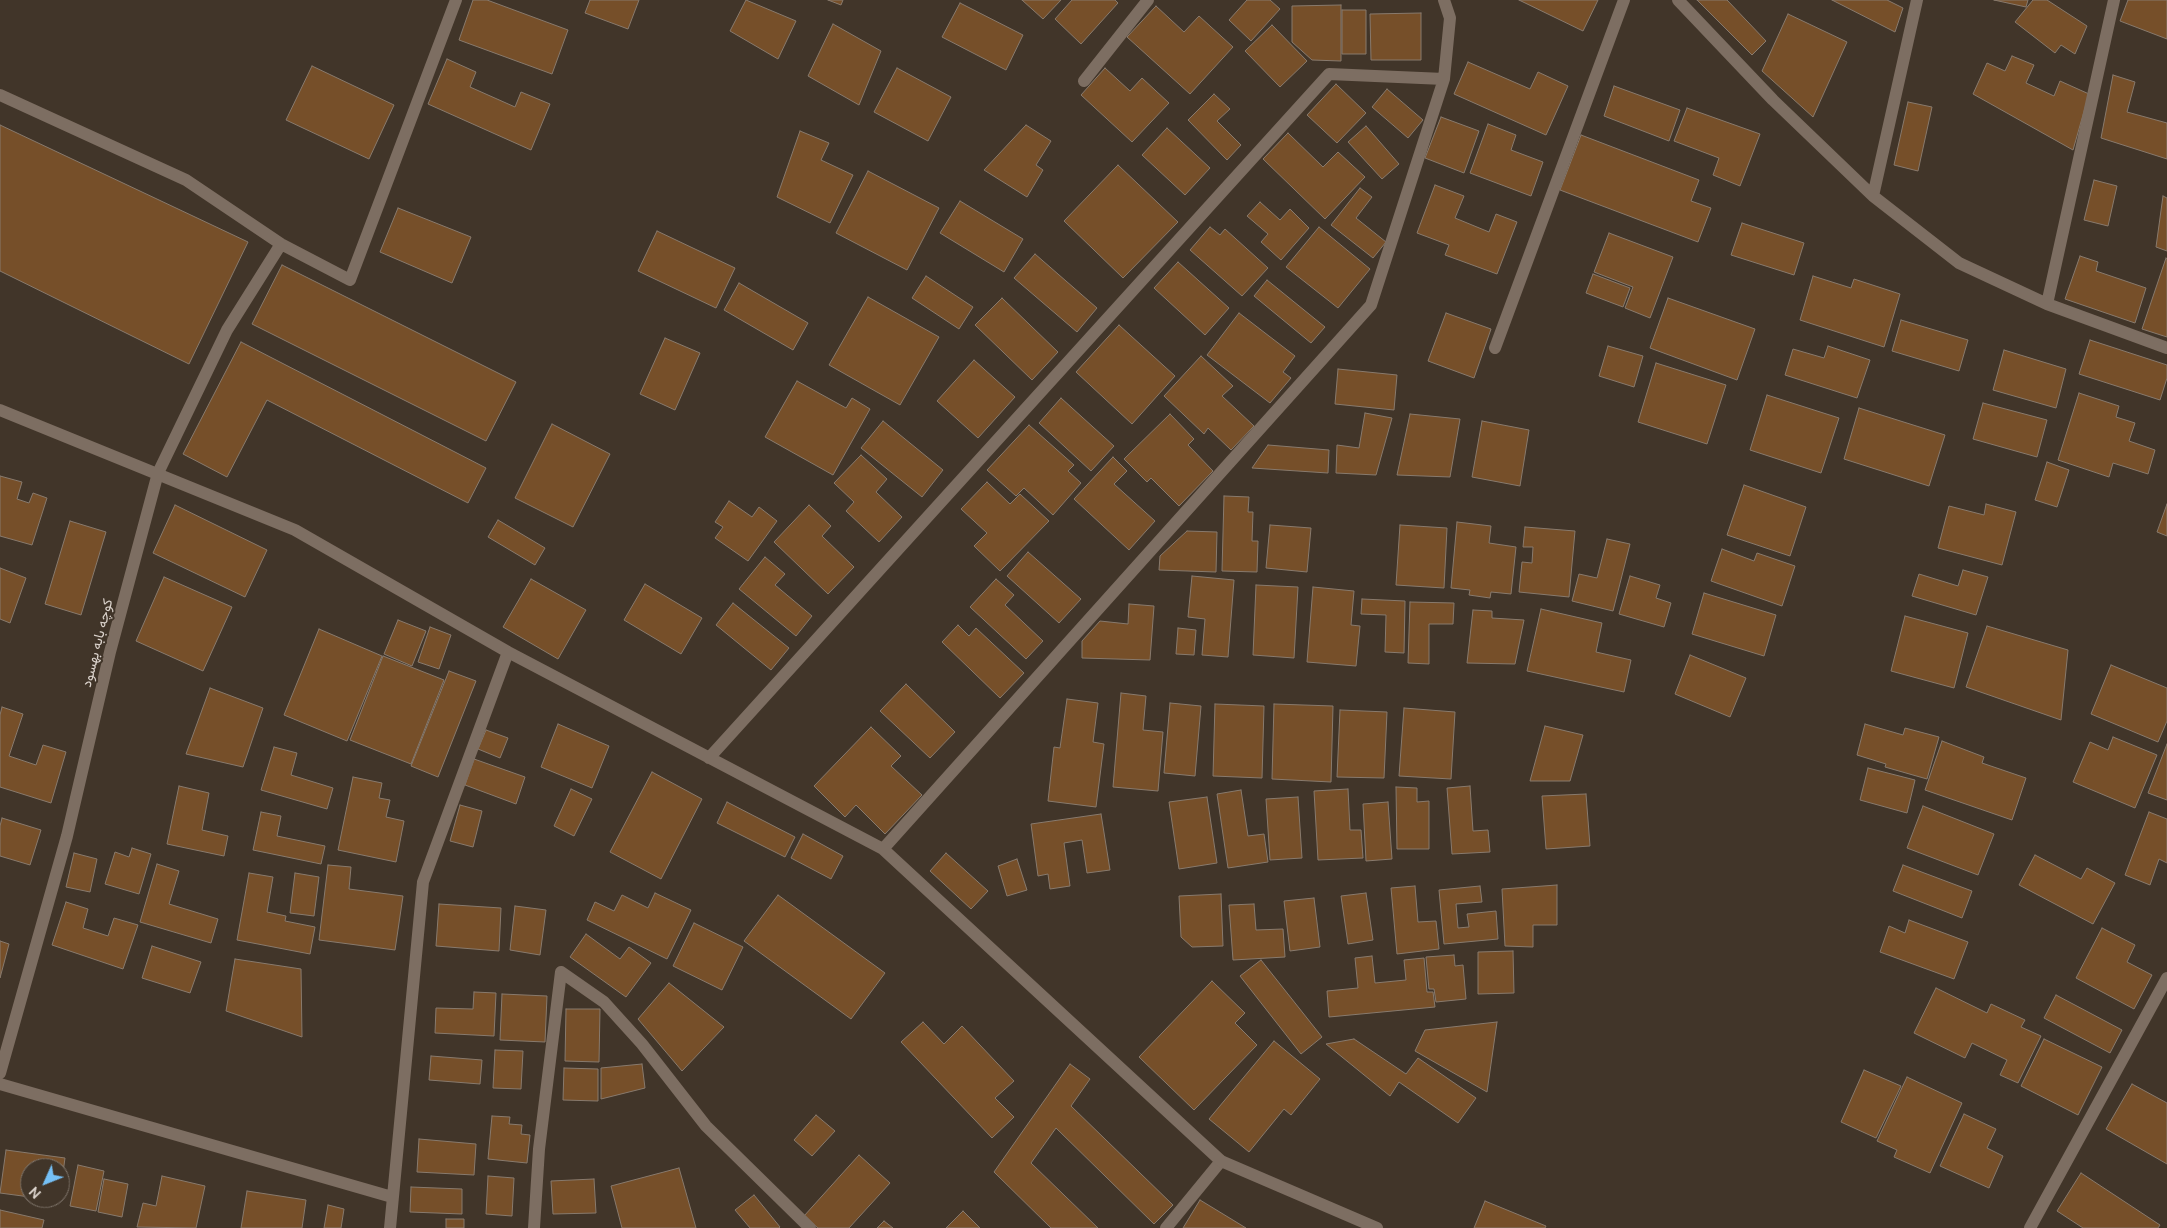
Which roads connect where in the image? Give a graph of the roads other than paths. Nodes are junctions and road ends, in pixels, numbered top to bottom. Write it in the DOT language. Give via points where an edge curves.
graph roads {
  1 [pos="456,0"];
  2 [pos="1148,0"];
  3 [pos="1444,0"];
  4 [pos="1624,0"];
  5 [pos="1678,0"];
  6 [pos="1916,0"];
  7 [pos="2114,0"];
  8 [pos="1444,79"];
  9 [pos="1084,81"];
  10 [pos="0,95"];
  11 [pos="1873,196"];
  12 [pos="281,244"];
  13 [pos="2047,304"];
  14 [pos="1495,348"];
  15 [pos="2167,348"];
  16 [pos="0,410"];
  17 [pos="158,473"];
  18 [pos="508,652"];
  19 [pos="709,758"];
  20 [pos="882,849"];
  21 [pos="2167,978"];
  22 [pos="0,1073"];
  23 [pos="0,1084"];
  24 [pos="1221,1161"];
  25 [pos="392,1197"];
  26 [pos="390,1228"];
  27 [pos="534,1228"];
  28 [pos="810,1228"];
  29 [pos="1166,1228"];
  30 [pos="1377,1228"];
  31 [pos="2030,1228"];
  1 -- 12 [label="street" via="350,280"];
  2 -- 9 [label="street"];
  3 -- 8 [label="street" via="1450,18"];
  4 -- 14 [label="street"];
  5 -- 11 [label="street" via="1773,100"];
  6 -- 11 [label="street"];
  7 -- 13 [label="street"];
  8 -- 19 [label="street" via="1329,74"];
  8 -- 20 [label="street" via="1371,305"];
  10 -- 12 [label="street" via="186,180"];
  11 -- 13 [label="street" via="1959,263"];
  12 -- 17 [label="street, کوچه بابه بهسود" via="227,330"];
  13 -- 15 [label="street"];
  16 -- 17 [label="street"];
  17 -- 18 [label="street" via="295,530"];
  17 -- 22 [label="street, کوچه بابه بهسود" via="110,652 67,836"];
  18 -- 19 [label="street"];
  18 -- 25 [label="street" via="423,882"];
  19 -- 20 [label="street"];
  20 -- 24 [label="street"];
  21 -- 31 [label="street"];
  23 -- 25 [label="street"];
  24 -- 29 [label="street"];
  24 -- 30 [label="street"];
  25 -- 26 [label="street"];
  27 -- 28 [label="street" via="539,1149 561,972 604,1002 642,1044 706,1126"];
}
